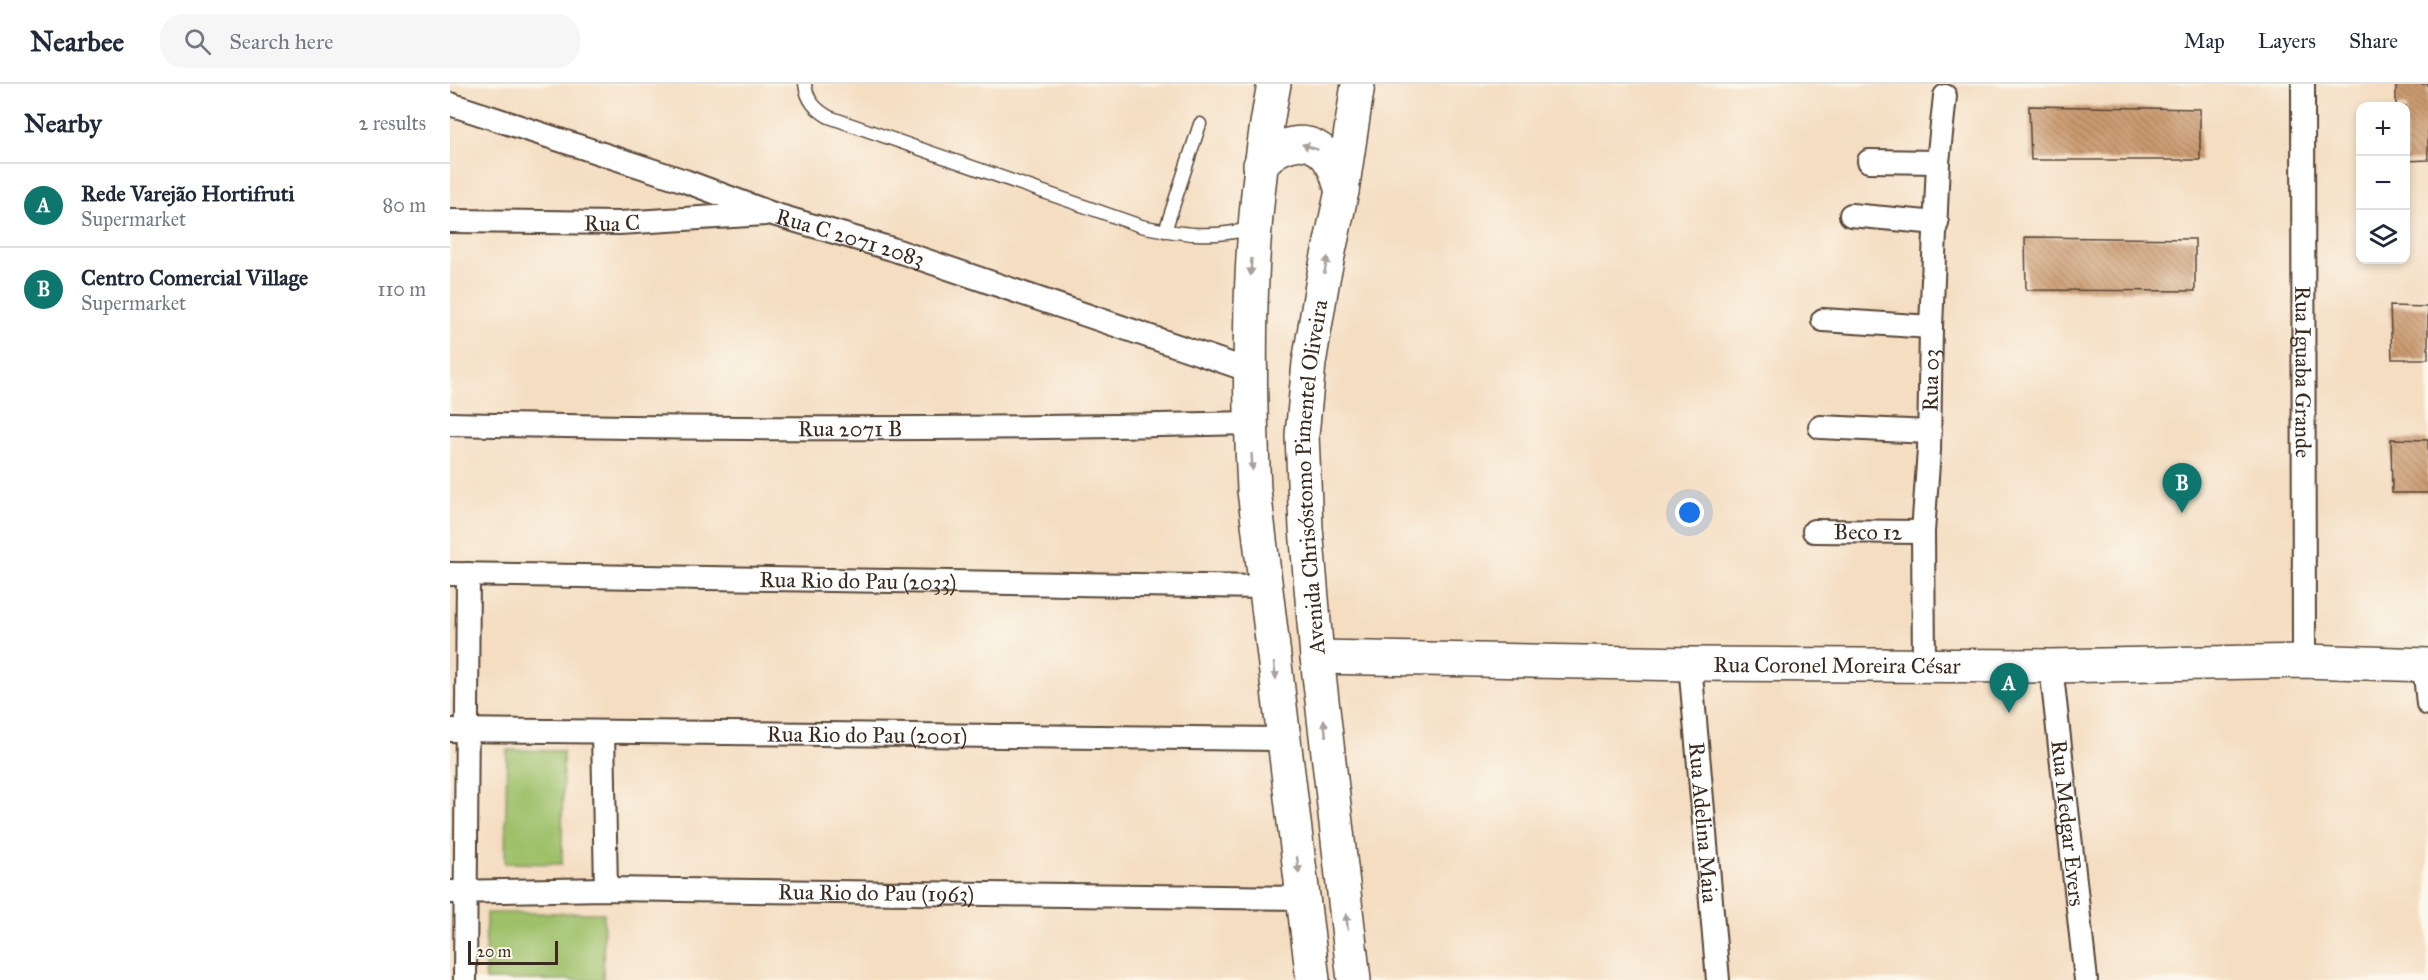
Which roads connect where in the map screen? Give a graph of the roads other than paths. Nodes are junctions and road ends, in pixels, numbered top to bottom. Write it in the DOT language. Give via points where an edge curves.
graph roads {
  1 [pos="805,84"];
  2 [pos="1274,84"];
  3 [pos="1358,84"];
  4 [pos="2303,84"];
  5 [pos="1945,96"];
  6 [pos="450,104"];
  7 [pos="1200,124"];
  8 [pos="1869,161"];
  9 [pos="1938,162"];
  10 [pos="1260,165"];
  11 [pos="1342,191"];
  12 [pos="773,214"];
  13 [pos="1851,215"];
  14 [pos="450,221"];
  15 [pos="1936,222"];
  16 [pos="1253,228"];
  17 [pos="1165,231"];
  18 [pos="1823,320"];
  19 [pos="1931,327"];
  20 [pos="1248,370"];
  21 [pos="1250,423"];
  22 [pos="450,424"];
  23 [pos="1820,427"];
  24 [pos="1930,432"];
  25 [pos="1814,531"];
  26 [pos="1923,532"];
  27 [pos="459,574"];
  28 [pos="1267,600"];
  29 [pos="1317,657"];
  30 [pos="2304,661"];
  31 [pos="1690,664"];
  32 [pos="1924,665"];
  33 [pos="2426,665"];
  34 [pos="2051,666"];
  35 [pos="2428,704"];
  36 [pos="458,731"];
  37 [pos="603,732"];
  38 [pos="1283,739"];
  39 [pos="606,890"];
  40 [pos="457,892"];
  41 [pos="1302,898"];
  42 [pos="465,980"];
  43 [pos="1313,980"];
  44 [pos="1354,980"];
  45 [pos="1718,980"];
  46 [pos="2086,980"];
  1 -- 17 [label="lane" via="809,100 829,117"];
  2 -- 10 [label="main road, Avenida Chrisóstomo Pimentel Oliveira"];
  3 -- 11 [label="main road, Avenida Chrisóstomo Pimentel Oliveira"];
  4 -- 30 [label="street, Rua Iguaba Grande"];
  5 -- 9 [label="street, Rua 03"];
  6 -- 12 [label="street, Rua C 2071 2083"];
  7 -- 17 [label="lane"];
  8 -- 9 [label="street"];
  9 -- 15 [label="street, Rua 03"];
  11 -- 10 [label="main road, one-way" via="1332,164 1320,151 1304,144 1287,144 1271,152"];
  10 -- 16 [label="main road, Avenida Chrisóstomo Pimentel Oliveira"];
  29 -- 11 [label="main road, Avenida Chrisóstomo Pimentel Oliveira, one-way" via="1302,435 1311,353"];
  12 -- 14 [label="street, Rua C" via="619,223"];
  12 -- 20 [label="street, Rua C 2071 2083" via="892,249"];
  13 -- 15 [label="street"];
  15 -- 19 [label="street, Rua 03"];
  16 -- 17 [label="lane" via="1211,237"];
  16 -- 20 [label="main road, Avenida Chrisóstomo Pimentel Oliveira, one-way"];
  18 -- 19 [label="street"];
  19 -- 24 [label="street, Rua 03"];
  20 -- 21 [label="main road, Avenida Chrisóstomo Pimentel Oliveira"];
  21 -- 22 [label="street, Rua 2071 B" via="1014,429"];
  21 -- 28 [label="main road, Avenida Chrisóstomo Pimentel Oliveira, one-way"];
  23 -- 24 [label="street"];
  24 -- 26 [label="street, Rua 03"];
  25 -- 26 [label="street, Beco 12"];
  26 -- 32 [label="street, Rua 03"];
  27 -- 28 [label="street, Rua Rio do Pau (2033)"];
  27 -- 36 [label="street"];
  28 -- 29 [label="main road" via="1287,635"];
  28 -- 38 [label="main road, Avenida Chrisóstomo Pimentel Oliveira, one-way"];
  29 -- 31 [label="main road, Rua Coronel Moreira César"];
  44 -- 29 [label="main road, Avenida Chrisóstomo Pimentel Oliveira, one-way"];
  30 -- 33 [label="main road, Rua Coronel Moreira César"];
  30 -- 34 [label="main road, Rua Coronel Moreira César"];
  31 -- 32 [label="main road, Rua Coronel Moreira César"];
  31 -- 45 [label="street, Rua Adelina Maia"];
  32 -- 34 [label="main road, Rua Coronel Moreira César"];
  33 -- 35 [label="street"];
  34 -- 46 [label="street, Rua Medgar Evers"];
  36 -- 37 [label="street, Rua Rio do Pau (2001)"];
  36 -- 40 [label="street"];
  37 -- 38 [label="street, Rua Rio do Pau (2001)"];
  37 -- 39 [label="street"];
  38 -- 41 [label="main road, Avenida Chrisóstomo Pimentel Oliveira, one-way"];
  39 -- 40 [label="street, Rua Rio do Pau (1963)"];
  39 -- 41 [label="street, Rua Rio do Pau (1963)"];
  40 -- 42 [label="street"];
  41 -- 43 [label="main road, Avenida Chrisóstomo Pimentel Oliveira"];
}
